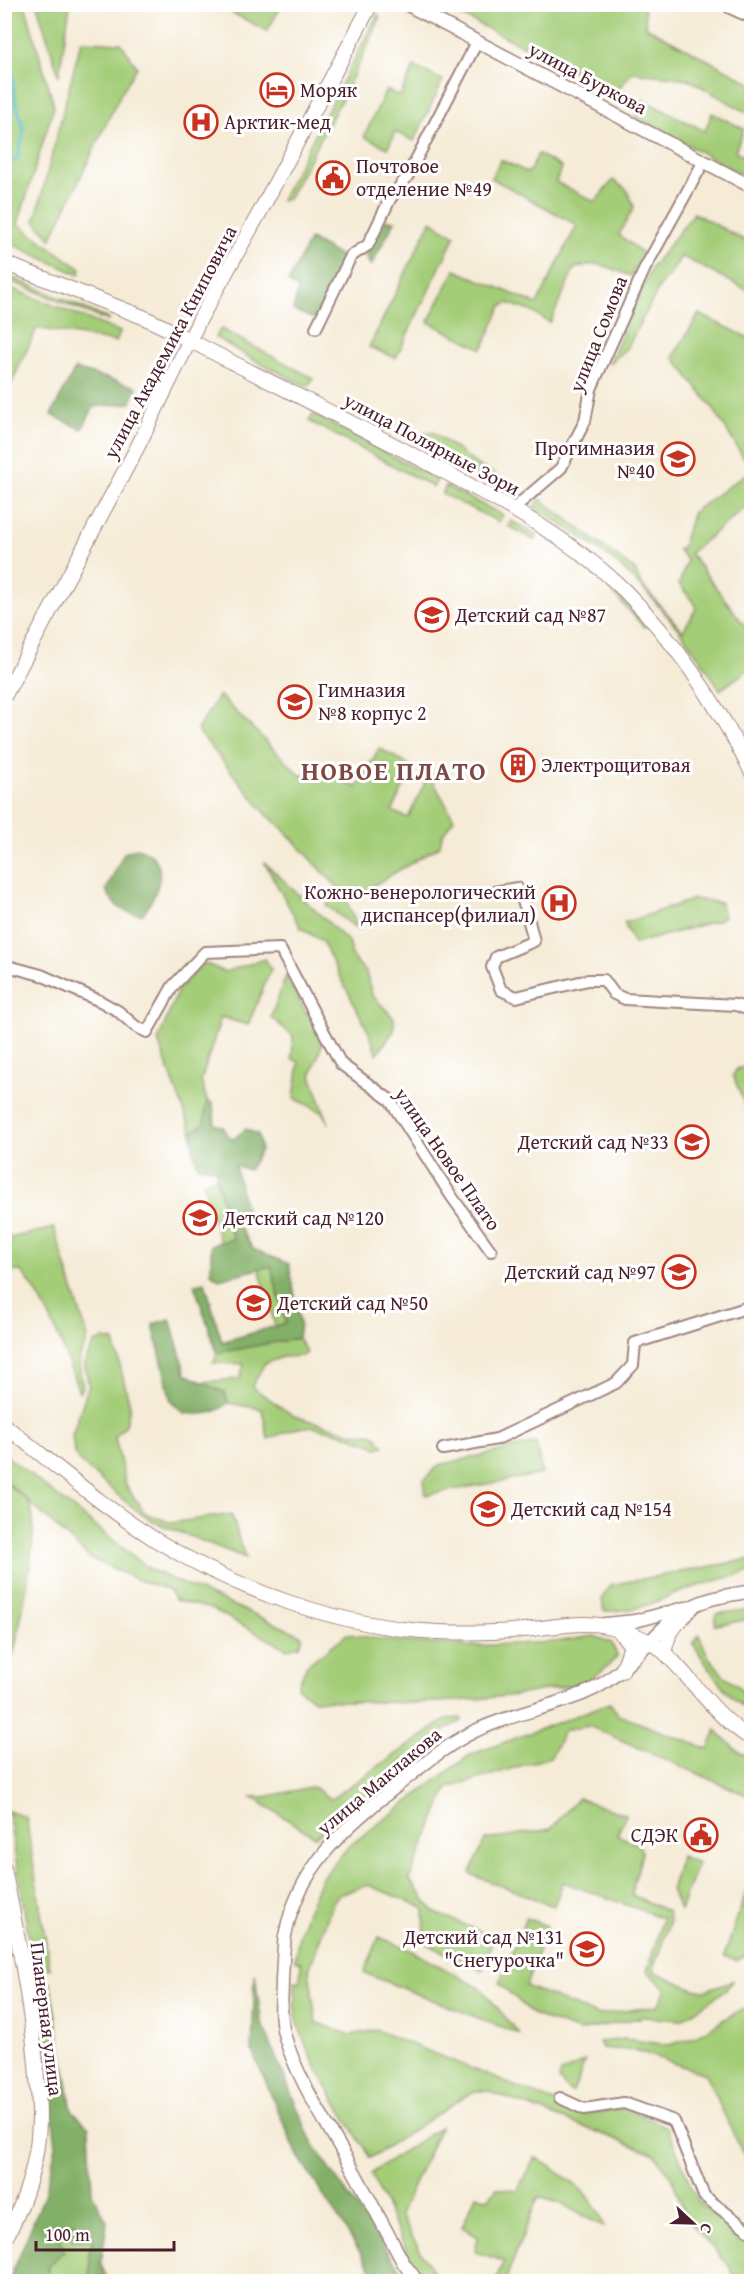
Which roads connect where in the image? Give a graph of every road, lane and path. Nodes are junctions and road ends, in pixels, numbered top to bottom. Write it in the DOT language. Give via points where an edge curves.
graph roads {
  1 [pos="371,4"];
  2 [pos="406,4"];
  3 [pos="730,8"];
  4 [pos="752,18"];
  5 [pos="477,42"];
  6 [pos="704,161"];
  7 [pos="752,187"];
  8 [pos="4,263"];
  9 [pos="316,328"];
  10 [pos="189,340"];
  11 [pos="513,509"];
  12 [pos="4,697"];
  13 [pos="752,773"];
  14 [pos="494,892"];
  15 [pos="4,966"];
  16 [pos="752,1011"];
  17 [pos="491,1251"];
  18 [pos="752,1306"];
  19 [pos="4,1425"];
  20 [pos="443,1449"];
  21 [pos="752,1591"];
  22 [pos="692,1607"];
  23 [pos="598,1625"];
  24 [pos="615,1628"];
  25 [pos="649,1642"];
  26 [pos="664,1652"];
  27 [pos="625,1668"];
  28 [pos="752,1739"];
  29 [pos="4,1869"];
  30 [pos="560,2098"];
  31 [pos="752,2233"];
  32 [pos="4,2241"];
  33 [pos="418,2282"];
  1 -- 10 [label="main road, улица Академика Книповича"];
  2 -- 5 [label="street, улица Буркова"];
  3 -- 4 [label="street"];
  5 -- 6 [label="street, улица Буркова"];
  5 -- 9 [label="street" via="407,177 390,199 368,244 351,256"];
  6 -- 7 [label="street, улица Буркова"];
  6 -- 11 [label="street, улица Сомова" via="645,268 591,389 585,421 561,468"];
  8 -- 10 [label="main road, улица Полярные Зори" via="143,317"];
  10 -- 11 [label="main road, улица Полярные Зори"];
  10 -- 12 [label="main road, улица Академика Книповича" via="138,446"];
  11 -- 13 [label="main road, улица Полярные Зори" via="611,578 650,619 691,669"];
  14 -- 16 [label="street" via="517,888 534,941 496,957 492,967 501,990 516,997 588,980 604,980 614,994 625,999 736,1005"];
  15 -- 17 [label="street, улица Новое Плато" via="41,975 100,1001 147,1032 173,986 205,952 280,950 341,1064 390,1100"];
  18 -- 20 [label="street" via="635,1343 633,1365 616,1383 497,1438"];
  19 -- 23 [label="main road" via="156,1540 287,1602 337,1618 435,1632 483,1633 575,1623"];
  21 -- 22 [label="street"];
  22 -- 23 [label="street" via="635,1621"];
  22 -- 25 [label="street, улица Маклакова"];
  22 -- 26 [label="main road" via="670,1632"];
  23 -- 24 [label="main road"];
  24 -- 25 [label="main road"];
  24 -- 27 [label="main road" via="631,1646"];
  25 -- 26 [label="main road"];
  25 -- 27 [label="street, улица Маклакова"];
  26 -- 28 [label="main road" via="720,1715"];
  27 -- 33 [label="street, улица Маклакова" via="602,1685 475,1731 439,1753 339,1835 314,1864 292,1909 283,1972 281,2011 285,2037 320,2113 404,2264"];
  29 -- 32 [label="main road, Планерная улица" via="25,1977 39,2127 25,2194"];
  30 -- 31 [label="street" via="584,2109 624,2103 674,2121 704,2196"];
}
